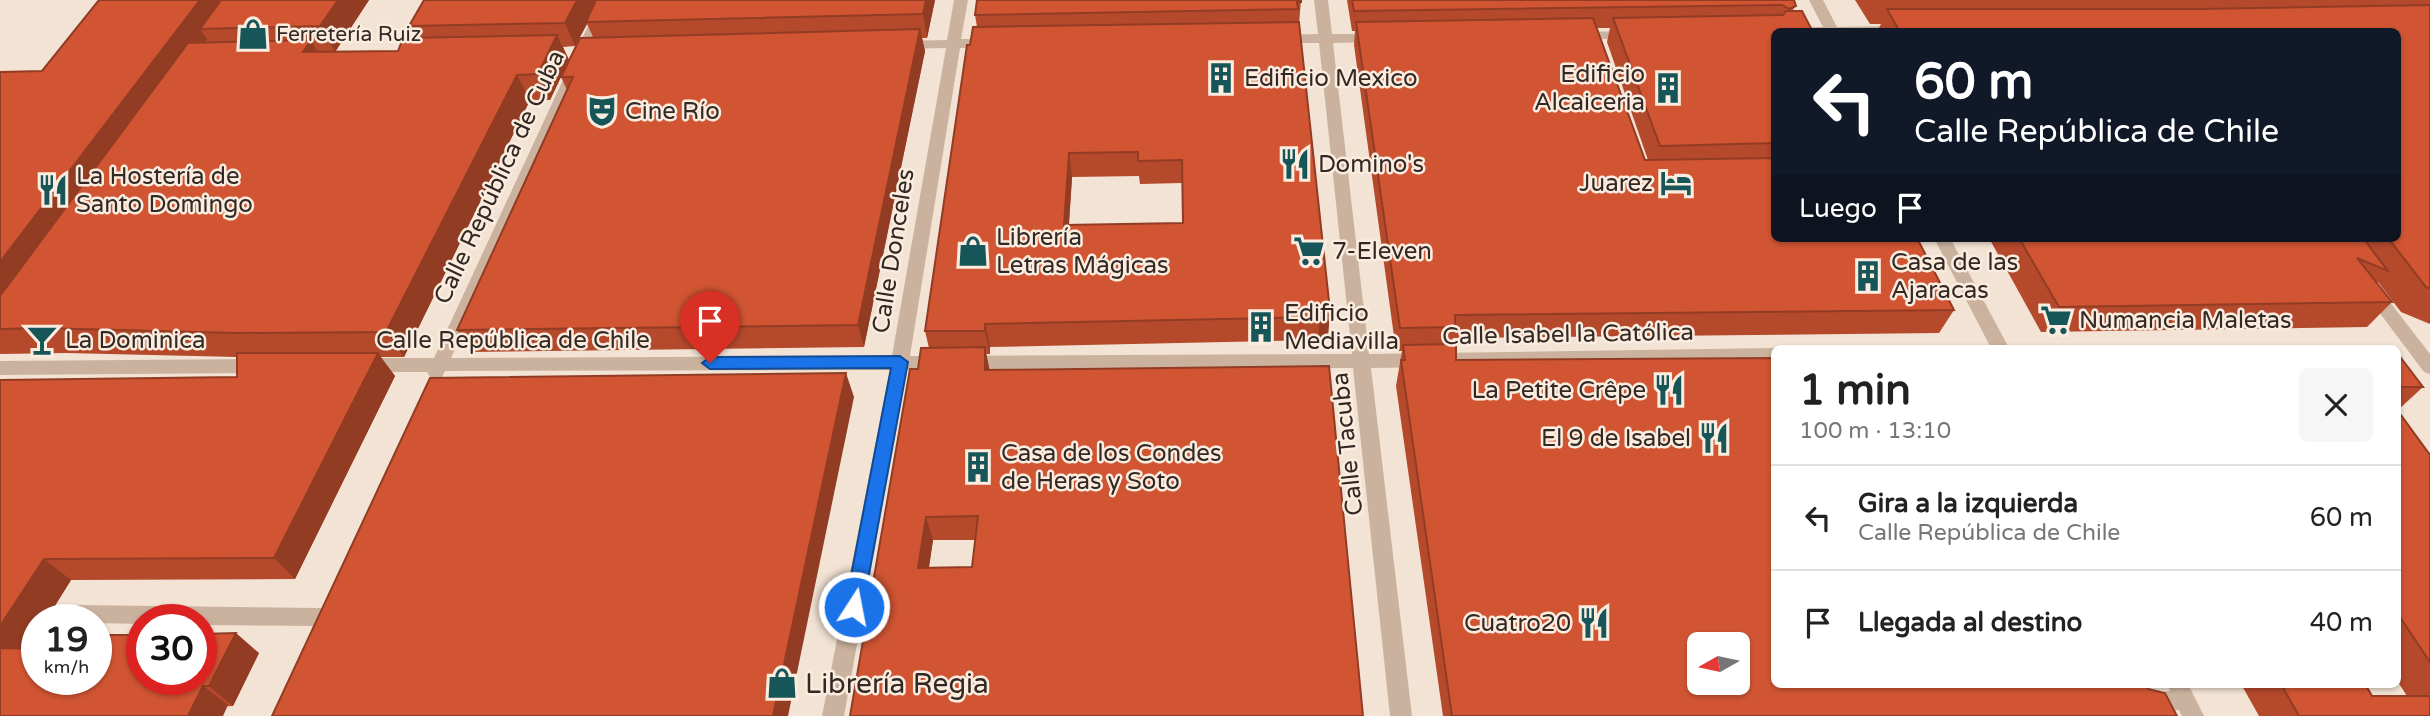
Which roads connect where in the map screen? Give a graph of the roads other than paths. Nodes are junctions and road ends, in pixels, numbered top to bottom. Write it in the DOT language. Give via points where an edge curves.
graph roads {
  1 [pos="607,0"];
  2 [pos="961,0"];
  3 [pos="1321,0"];
  4 [pos="1816,0"];
  5 [pos="1830,28"];
  6 [pos="1650,35"];
  7 [pos="1555,36"];
  8 [pos="1394,38"];
  9 [pos="1326,39"];
  10 [pos="1257,40"];
  11 [pos="1008,43"];
  12 [pos="953,44"];
  13 [pos="884,46"];
  14 [pos="1944,242"];
  15 [pos="2365,281"];
  16 [pos="1998,345"];
  17 [pos="2423,348"];
  18 [pos="2401,349"];
  19 [pos="1771,355"];
  20 [pos="1362,361"];
  21 [pos="900,362"];
  22 [pos="439,365"];
  23 [pos="274,366"];
  24 [pos="343,366"];
  25 [pos="0,368"];
  26 [pos="2430,368"];
  27 [pos="427,390"];
  28 [pos="112,614"];
  29 [pos="321,617"];
  30 [pos="2185,700"];
  31 [pos="2133,702"];
  32 [pos="833,716"];
  33 [pos="1401,716"];
  1 -- 22 [label="street, Calle República de Cuba"];
  2 -- 12 [label="street, Calle Donceles"];
  3 -- 9 [label="street, Calle Tacuba"];
  4 -- 5 [label="street"];
  6 -- 7 [label="street" via="1597,42"];
  8 -- 9 [label="street"];
  9 -- 10 [label="street"];
  9 -- 20 [label="street, Calle Tacuba"];
  11 -- 12 [label="street"];
  12 -- 13 [label="street"];
  12 -- 21 [label="street, Calle Donceles"];
  14 -- 16 [label="street"];
  15 -- 17 [label="street"];
  17 -- 18 [label="street"];
  17 -- 26 [label="street"];
  19 -- 20 [label="street, Calle Isabel la Católica"];
  20 -- 21 [label="street, Calle República de Chile"];
  20 -- 33 [label="street, Calle Tacuba"];
  21 -- 22 [label="street, Calle República de Chile"];
  21 -- 32 [label="street, Calle Donceles"];
  22 -- 24 [label="street, Calle República de Chile"];
  22 -- 27 [label="street, Calle República de Cuba"];
  23 -- 25 [label="street"];
  28 -- 29 [label="street"];
  30 -- 31 [label="street"];
}
